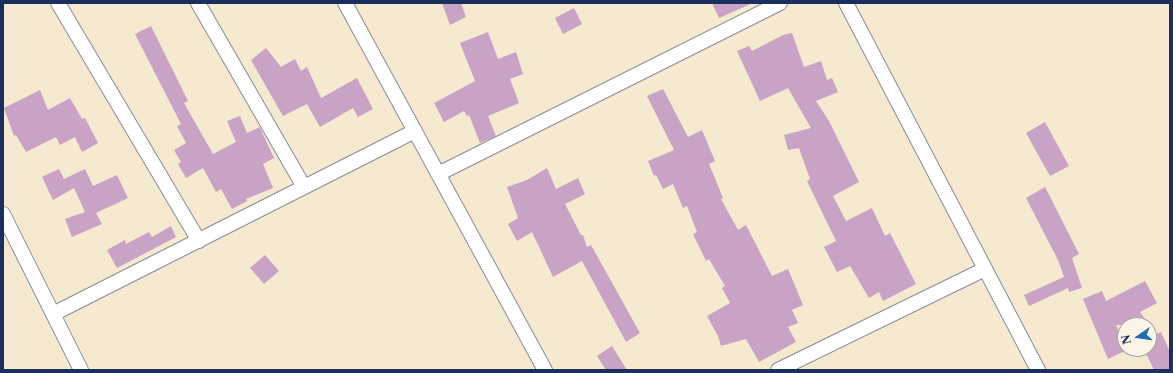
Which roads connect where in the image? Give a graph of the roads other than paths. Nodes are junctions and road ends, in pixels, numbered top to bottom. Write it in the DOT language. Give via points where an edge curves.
graph roads {
  1 [pos="58,3"];
  2 [pos="198,3"];
  3 [pos="345,3"];
  4 [pos="780,3"];
  5 [pos="846,3"];
  6 [pos="415,131"];
  7 [pos="438,174"];
  8 [pos="304,187"];
  9 [pos="3,214"];
  10 [pos="199,241"];
  11 [pos="985,270"];
  12 [pos="53,314"];
  13 [pos="81,370"];
  14 [pos="545,370"];
  15 [pos="778,370"];
  16 [pos="1038,370"];
  1 -- 10 [label="street"];
  2 -- 8 [label="street"];
  3 -- 6 [label="street"];
  4 -- 7 [label="street"];
  5 -- 11 [label="street"];
  6 -- 7 [label="street"];
  6 -- 8 [label="street"];
  7 -- 14 [label="street"];
  8 -- 10 [label="street"];
  9 -- 12 [label="street"];
  10 -- 12 [label="street"];
  11 -- 15 [label="street"];
  11 -- 16 [label="street"];
  12 -- 13 [label="street"];
}
